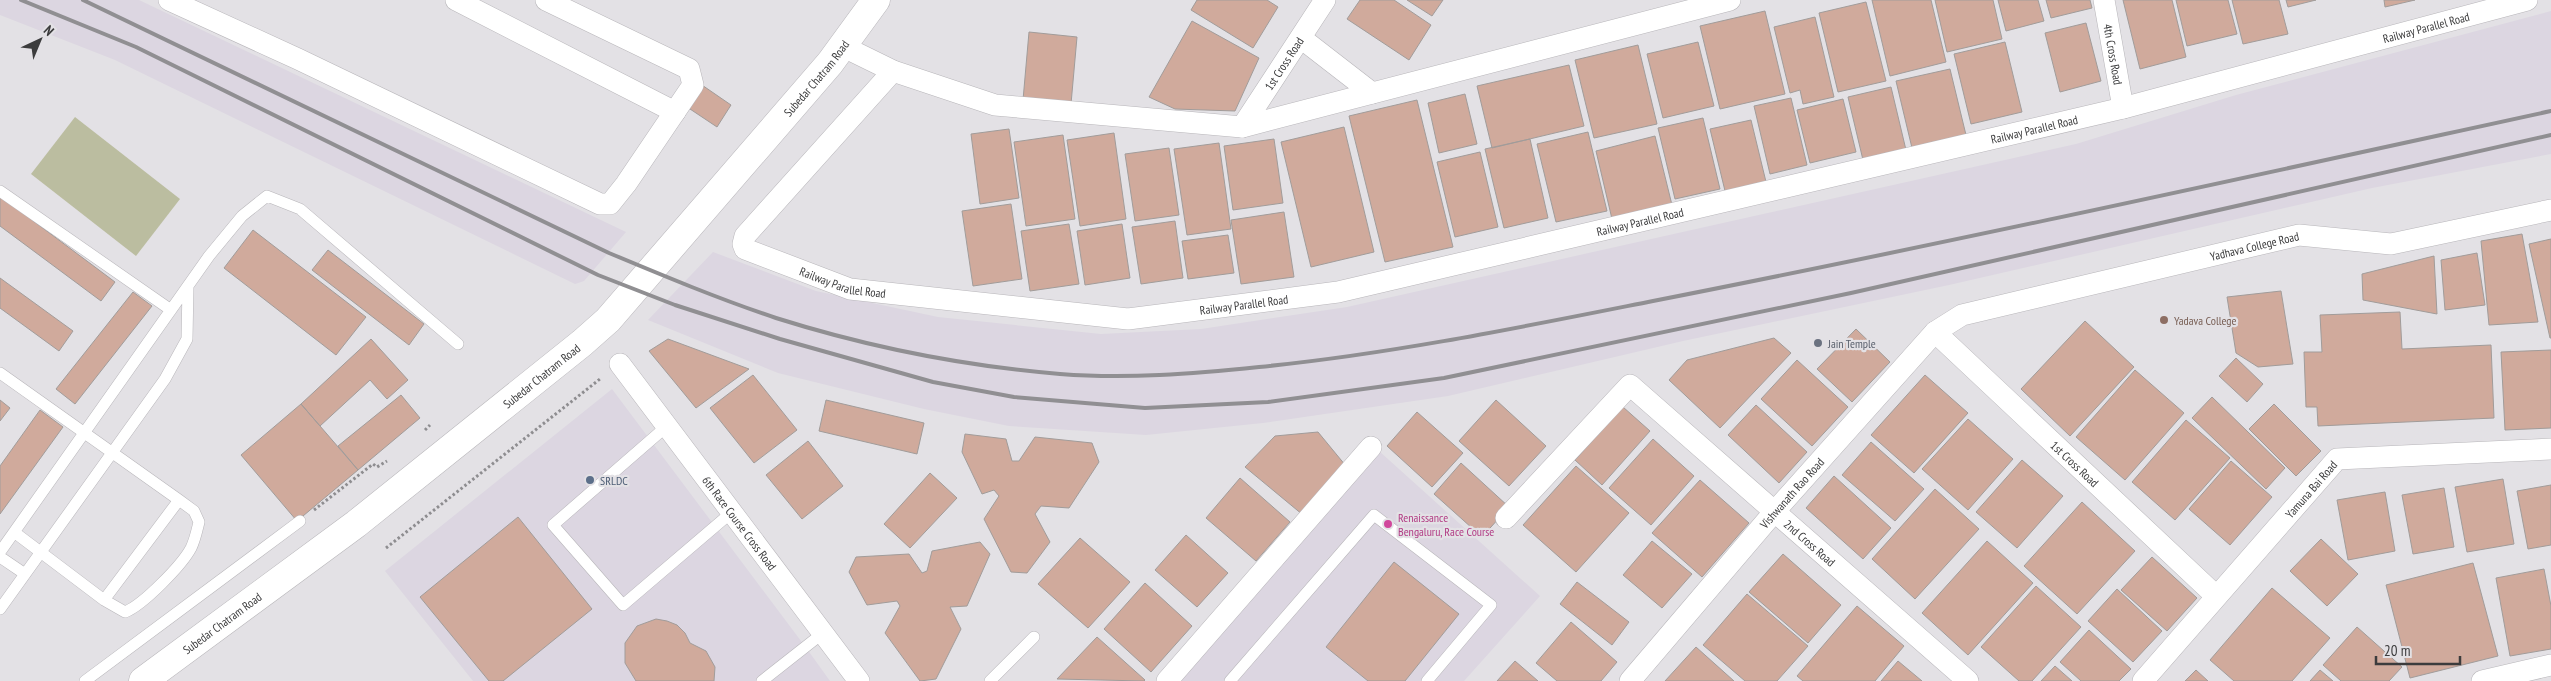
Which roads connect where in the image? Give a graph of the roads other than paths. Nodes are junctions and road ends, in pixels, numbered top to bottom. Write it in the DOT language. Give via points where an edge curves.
graph roads {
  1 [pos="169,0"];
  2 [pos="456,0"];
  3 [pos="546,0"];
  4 [pos="876,0"];
  5 [pos="1325,0"];
  6 [pos="1730,0"];
  7 [pos="2104,0"];
  8 [pos="2527,0"];
  9 [pos="1301,38"];
  10 [pos="842,46"];
  11 [pos="893,70"];
  12 [pos="1372,93"];
  13 [pos="2123,108"];
  14 [pos="675,112"];
  15 [pos="1242,127"];
  16 [pos="0,191"];
  17 [pos="2551,210"];
  18 [pos="188,286"];
  19 [pos="171,310"];
  20 [pos="1962,315"];
  21 [pos="1935,332"];
  22 [pos="458,344"];
  23 [pos="620,364"];
  24 [pos="0,373"];
  25 [pos="667,426"];
  26 [pos="84,433"];
  27 [pos="1371,448"];
  28 [pos="2551,448"];
  29 [pos="112,454"];
  30 [pos="179,500"];
  31 [pos="1775,511"];
  32 [pos="732,512"];
  33 [pos="1506,518"];
  34 [pos="300,521"];
  35 [pos="14,532"];
  36 [pos="0,552"];
  37 [pos="41,552"];
  38 [pos="0,557"];
  39 [pos="25,574"];
  40 [pos="2216,596"];
  41 [pos="104,600"];
  42 [pos="0,609"];
  43 [pos="823,633"];
  44 [pos="1034,637"];
  45 [pos="2551,665"];
  46 [pos="85,681"];
  47 [pos="143,681"];
  48 [pos="762,681"];
  49 [pos="859,681"];
  50 [pos="990,681"];
  51 [pos="1168,681"];
  52 [pos="1230,681"];
  53 [pos="1428,681"];
  54 [pos="1630,681"];
  55 [pos="1968,681"];
  56 [pos="2142,681"];
  57 [pos="2482,681"];
  1 -- 14 [label="street" via="600,204 610,204 616,198"];
  2 -- 14 [label="street"];
  3 -- 14 [label="street" via="689,69 693,85"];
  4 -- 10 [label="main road, Subedar Chatram Road"];
  5 -- 9 [label="street, 1st Cross Road"];
  6 -- 12 [label="street"];
  7 -- 13 [label="street, 4th Cross Road"];
  8 -- 13 [label="street, Railway Parallel Road"];
  9 -- 12 [label="street"];
  9 -- 15 [label="street, 1st Cross Road"];
  10 -- 11 [label="street"];
  10 -- 47 [label="main road, Subedar Chatram Road" via="608,320 356,524"];
  11 -- 13 [label="street, Railway Parallel Road" via="745,236 745,249 850,289 1128,318 1338,292"];
  11 -- 15 [label="street" via="995,105"];
  12 -- 15 [label="street"];
  16 -- 19 [label="lane"];
  17 -- 20 [label="street, Yadhava College Road" via="2391,244 2299,235"];
  18 -- 19 [label="lane"];
  18 -- 22 [label="lane" via="242,216 267,196 300,209"];
  18 -- 29 [label="lane" via="187,339 166,379"];
  19 -- 26 [label="lane"];
  20 -- 21 [label="street, Vishwanath Rao Road"];
  21 -- 31 [label="street, Vishwanath Rao Road"];
  21 -- 40 [label="street, 1st Cross Road"];
  23 -- 25 [label="street, 6th Race Course Cross Road"];
  24 -- 26 [label="lane"];
  25 -- 32 [label="street, 6th Race Course Cross Road"];
  25 -- 32 [label="lane" via="553,525 624,605"];
  26 -- 29 [label="lane"];
  26 -- 35 [label="lane"];
  27 -- 51 [label="street"];
  28 -- 40 [label="street, Yamuna Bai Road" via="2337,459"];
  29 -- 30 [label="lane"];
  29 -- 37 [label="lane"];
  30 -- 41 [label="lane"];
  30 -- 41 [label="lane" via="194,512 200,522 191,548 153,593 135,608 125,612"];
  31 -- 33 [label="street, 2nd Cross Road" via="1630,384"];
  31 -- 54 [label="street, Vishwanath Rao Road"];
  31 -- 55 [label="street, 2nd Cross Road"];
  32 -- 43 [label="street, 6th Race Course Cross Road"];
  34 -- 46 [label="lane"];
  35 -- 36 [label="lane"];
  35 -- 37 [label="lane"];
  37 -- 39 [label="lane"];
  37 -- 41 [label="lane"];
  38 -- 39 [label="lane"];
  39 -- 42 [label="lane"];
  40 -- 56 [label="street, Yamuna Bai Road"];
  43 -- 48 [label="lane"];
  43 -- 49 [label="street, 6th Race Course Cross Road"];
  44 -- 50 [label="lane"];
  45 -- 57 [label="street"];
  52 -- 53 [label="lane" via="1374,515 1491,605"];
}
